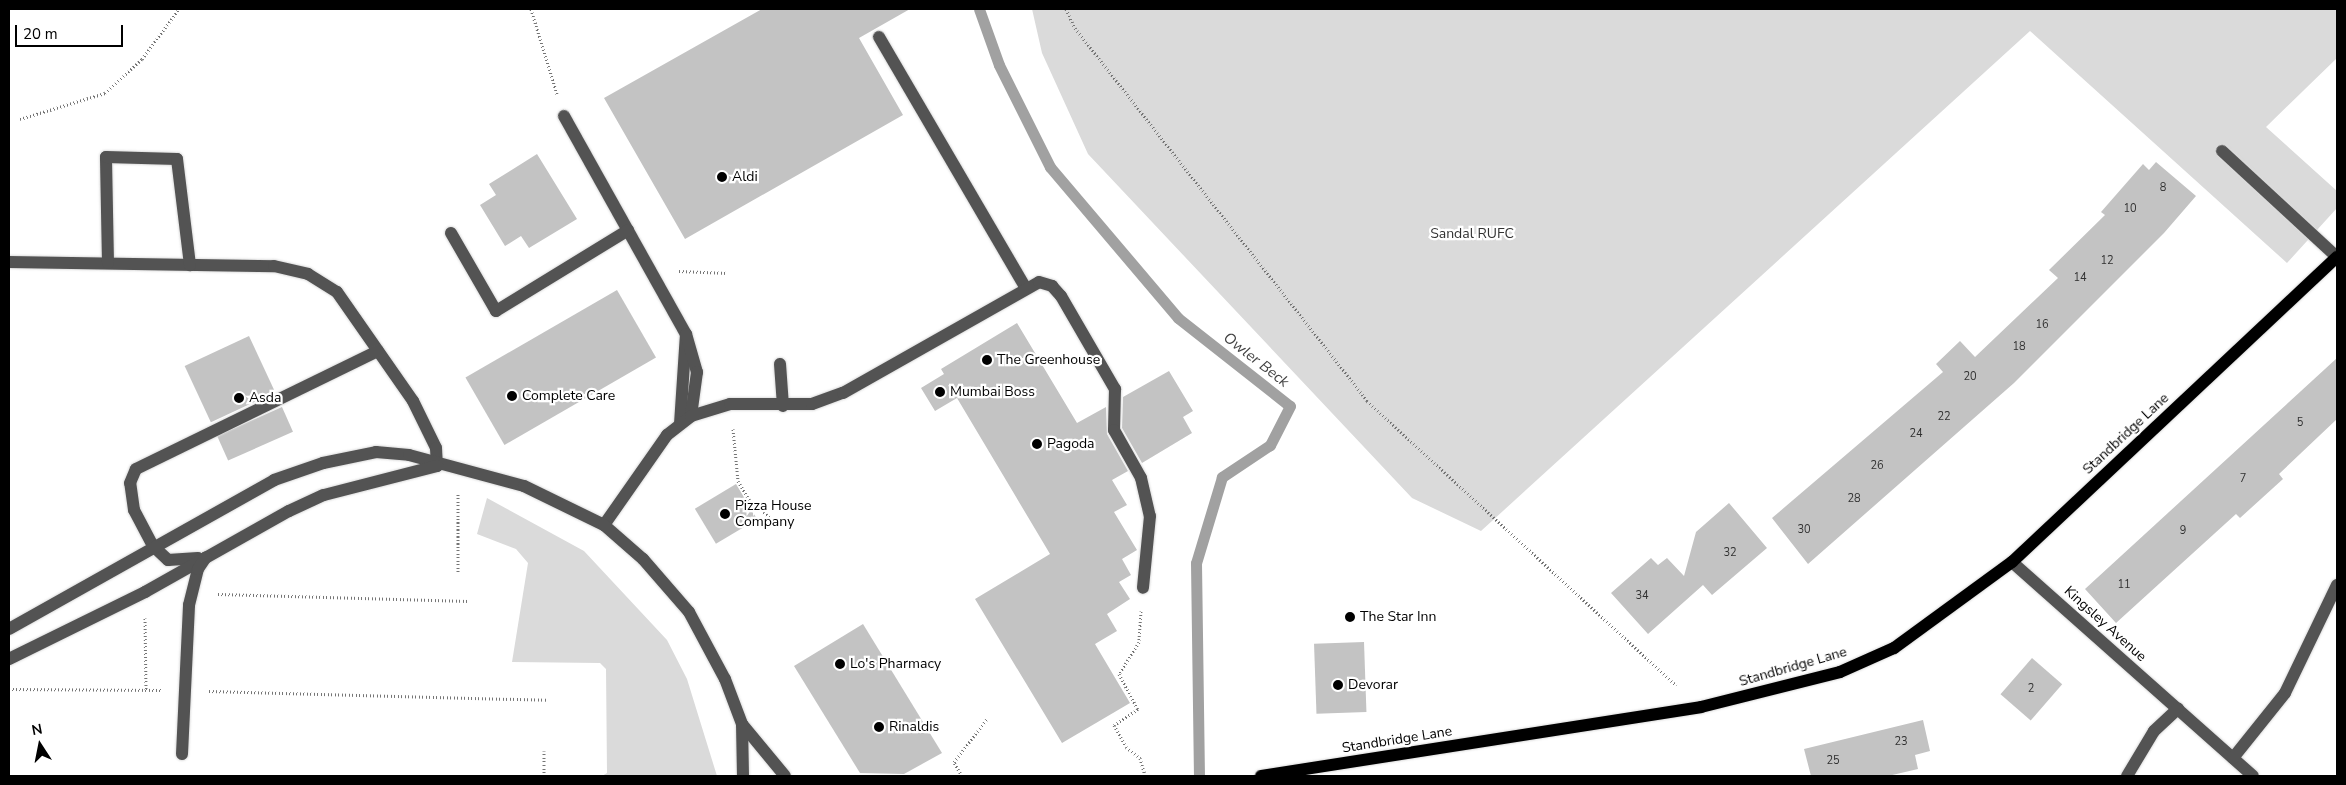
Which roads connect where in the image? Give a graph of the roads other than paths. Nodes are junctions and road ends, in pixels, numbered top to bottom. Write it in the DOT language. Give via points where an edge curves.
graph roads {
  1 [pos="879,37"];
  2 [pos="564,116"];
  3 [pos="2222,151"];
  4 [pos="628,230"];
  5 [pos="451,233"];
  6 [pos="2337,257"];
  7 [pos="9,262"];
  8 [pos="108,264"];
  9 [pos="190,265"];
  10 [pos="1025,287"];
  11 [pos="686,334"];
  12 [pos="378,351"];
  13 [pos="780,364"];
  14 [pos="783,406"];
  15 [pos="691,416"];
  16 [pos="680,424"];
  17 [pos="437,466"];
  18 [pos="604,525"];
  19 [pos="153,546"];
  20 [pos="206,557"];
  21 [pos="2012,562"];
  22 [pos="2337,585"];
  23 [pos="1143,588"];
  24 [pos="9,629"];
  25 [pos="9,659"];
  26 [pos="2178,709"];
  27 [pos="742,724"];
  28 [pos="182,754"];
  29 [pos="2233,758"];
  30 [pos="743,776"];
  31 [pos="785,776"];
  32 [pos="1261,776"];
  33 [pos="2127,776"];
  34 [pos="2254,776"];
  1 -- 10 [label="street"];
  2 -- 4 [label="street"];
  3 -- 6 [label="street"];
  4 -- 5 [label="street" via="496,311"];
  4 -- 11 [label="street"];
  6 -- 21 [label="main road, Standbridge Lane"];
  7 -- 8 [label="street"];
  8 -- 9 [label="street"];
  8 -- 9 [label="street" via="106,157 177,160"];
  9 -- 12 [label="street" via="274,266 308,274 337,292"];
  10 -- 14 [label="street" via="842,393 812,404"];
  10 -- 23 [label="street" via="1039,282 1052,286 1061,296 1115,389 1114,430 1141,478 1150,516"];
  11 -- 15 [label="street" via="696,372"];
  11 -- 16 [label="street"];
  12 -- 17 [label="street" via="427,424"];
  12 -- 19 [label="street" via="136,469 130,483 132,501"];
  13 -- 14 [label="street"];
  14 -- 15 [label="street" via="730,404"];
  15 -- 16 [label="street"];
  16 -- 18 [label="street" via="666,435"];
  17 -- 18 [label="street" via="524,486"];
  17 -- 19 [label="street" via="409,455 376,452 323,463 274,480"];
  17 -- 20 [label="street" via="324,495"];
  18 -- 27 [label="street" via="643,559 689,612 725,679"];
  19 -- 20 [label="street" via="168,560"];
  19 -- 24 [label="street"];
  20 -- 25 [label="street"];
  20 -- 28 [label="street" via="191,594"];
  21 -- 26 [label="street, Kingsley Avenue"];
  21 -- 32 [label="main road, Standbridge Lane" via="1894,648 1840,672 1701,707"];
  22 -- 29 [label="street" via="2285,693"];
  26 -- 29 [label="street, Kingsley Avenue"];
  26 -- 33 [label="street" via="2154,732"];
  27 -- 30 [label="street"];
  27 -- 31 [label="street"];
  29 -- 34 [label="street, Kingsley Avenue"];
}
